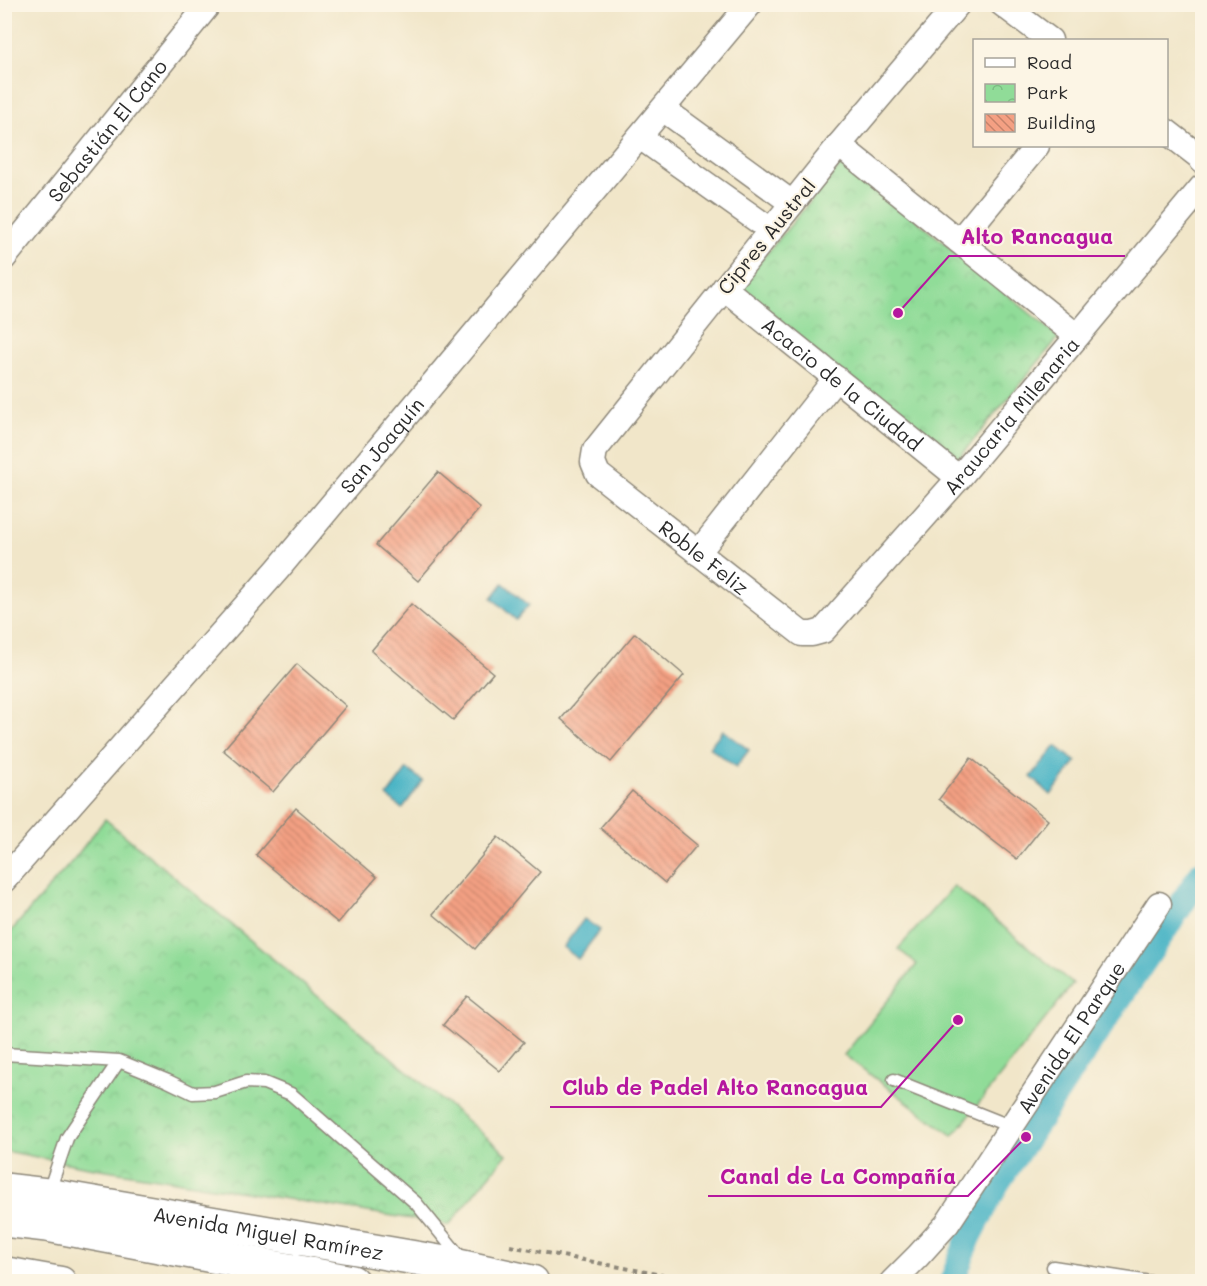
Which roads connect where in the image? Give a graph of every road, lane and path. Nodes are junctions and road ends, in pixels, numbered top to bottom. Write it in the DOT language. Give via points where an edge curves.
graph roads {
  1 [pos="209,4"];
  2 [pos="750,4"];
  3 [pos="958,4"];
  4 [pos="1002,4"];
  5 [pos="1049,39"];
  6 [pos="663,109"];
  7 [pos="1168,132"];
  8 [pos="640,137"];
  9 [pos="839,145"];
  10 [pos="1036,147"];
  11 [pos="1203,161"];
  12 [pos="1203,187"];
  13 [pos="792,203"];
  14 [pos="771,230"];
  15 [pos="958,241"];
  16 [pos="4,258"];
  17 [pos="724,288"];
  18 [pos="1077,336"];
  19 [pos="836,378"];
  20 [pos="598,474"];
  21 [pos="959,478"];
  22 [pos="698,553"];
  23 [pos="812,634"];
  24 [pos="4,880"];
  25 [pos="1159,904"];
  26 [pos="4,1054"];
  27 [pos="119,1061"];
  28 [pos="894,1080"];
  29 [pos="1012,1127"];
  30 [pos="4,1191"];
  31 [pos="47,1195"];
  32 [pos="4,1220"];
  33 [pos="1053,1267"];
  34 [pos="469,1269"];
  35 [pos="4,1272"];
  36 [pos="61,1281"];
  37 [pos="352,1281"];
  38 [pos="532,1281"];
  39 [pos="892,1281"];
  40 [pos="1150,1281"];
  1 -- 16 [label="street, Sebastián El Cano"];
  2 -- 6 [label="street, San Joaquín"];
  3 -- 9 [label="street, Cipres Austral"];
  4 -- 5 [label="street"];
  6 -- 8 [label="street, San Joaquín"];
  6 -- 13 [label="street"];
  7 -- 11 [label="street"];
  8 -- 14 [label="street"];
  8 -- 24 [label="street, San Joaquín" via="278,569"];
  9 -- 13 [label="street, Cipres Austral"];
  9 -- 15 [label="street"];
  10 -- 15 [label="street"];
  12 -- 18 [label="street, Araucaria Milenaria"];
  13 -- 14 [label="street, Cipres Austral"];
  14 -- 17 [label="street, Cipres Austral"];
  15 -- 18 [label="street"];
  17 -- 19 [label="street, Acacio de la Ciudad"];
  17 -- 20 [label="street, Cipres Austral" via="595,450 593,462"];
  18 -- 21 [label="street, Araucaria Milenaria"];
  19 -- 21 [label="street, Acacio de la Ciudad"];
  19 -- 22 [label="street"];
  20 -- 22 [label="street, Roble Feliz"];
  21 -- 23 [label="street, Araucaria Milenaria" via="823,631"];
  22 -- 23 [label="street, Roble Feliz" via="802,634"];
  25 -- 29 [label="street, Avenida El Parque"];
  26 -- 27 [label="lane"];
  27 -- 31 [label="lane" via="67,1138"];
  27 -- 34 [label="lane" via="194,1093 215,1092 246,1082 264,1083 291,1094 416,1203"];
  28 -- 29 [label="lane"];
  29 -- 39 [label="street, Avenida El Parque" via="947,1224"];
  30 -- 31 [label="main road, Avenida Miguel Ramírez"];
  31 -- 34 [label="main road, Avenida Miguel Ramírez"];
  32 -- 37 [label="main road, Avenida Miguel Ramírez"];
  33 -- 40 [label="lane"];
  34 -- 38 [label="main road, Avenida Miguel Ramírez"];
  35 -- 36 [label="street"];
}
